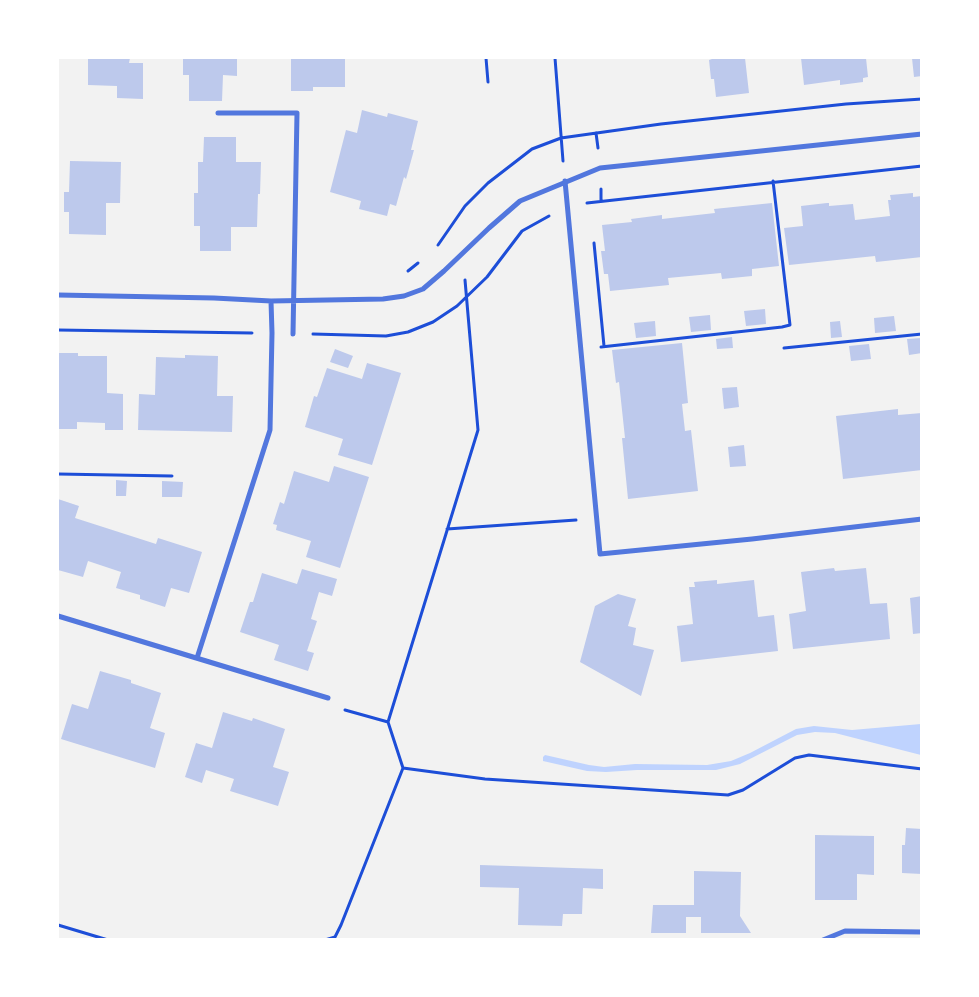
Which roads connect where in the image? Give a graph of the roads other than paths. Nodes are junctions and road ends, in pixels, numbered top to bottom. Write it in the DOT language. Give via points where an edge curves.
graph roads {
  1 [pos="218,113"];
  2 [pos="922,134"];
  3 [pos="565,181"];
  4 [pos="58,295"];
  5 [pos="294,300"];
  6 [pos="271,301"];
  7 [pos="293,334"];
  8 [pos="922,519"];
  9 [pos="58,616"];
  10 [pos="197,658"];
  11 [pos="328,698"];
  12 [pos="922,932"];
  13 [pos="823,940"];
  1 -- 5 [label="street" via="297,113"];
  2 -- 3 [label="street" via="600,168"];
  3 -- 5 [label="street" via="520,202 423,289 383,300"];
  3 -- 8 [label="street" via="600,554"];
  4 -- 6 [label="street"];
  5 -- 6 [label="street"];
  5 -- 7 [label="street"];
  6 -- 10 [label="street" via="270,430"];
  9 -- 10 [label="street"];
  10 -- 11 [label="street"];
  12 -- 13 [label="street" via="845,930"];
}
